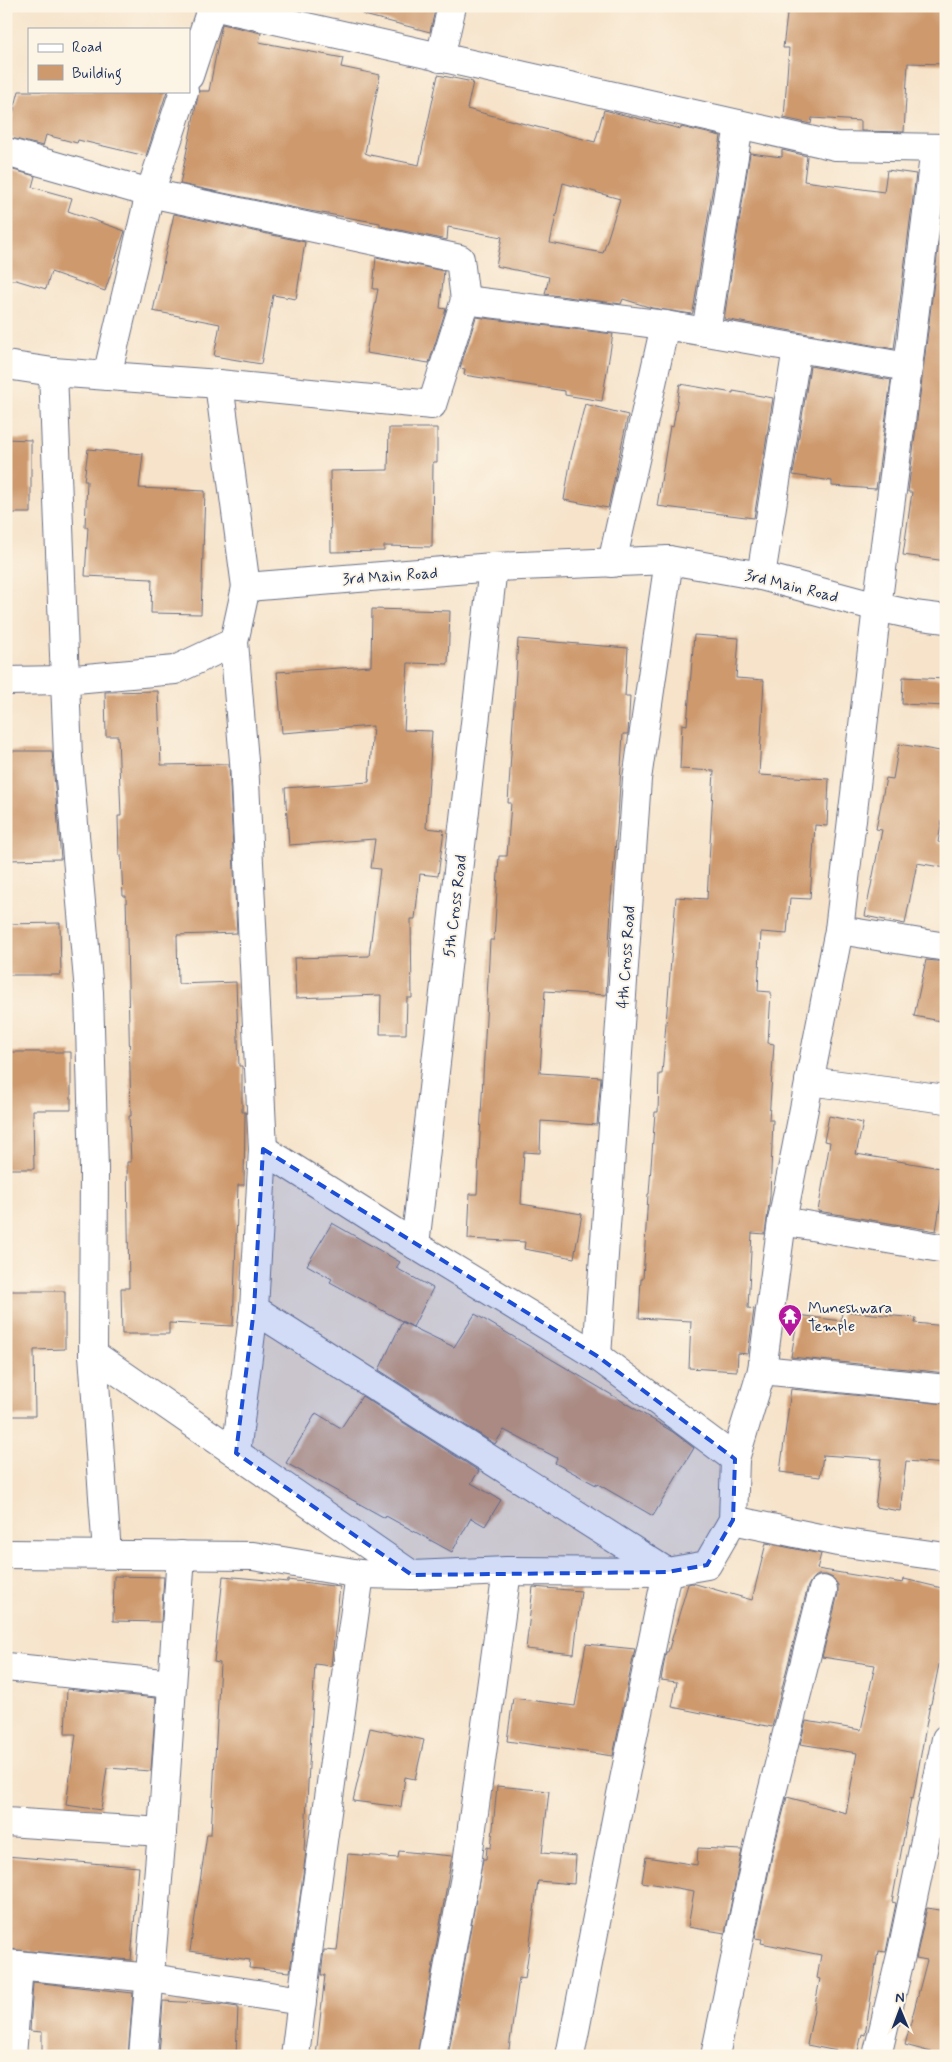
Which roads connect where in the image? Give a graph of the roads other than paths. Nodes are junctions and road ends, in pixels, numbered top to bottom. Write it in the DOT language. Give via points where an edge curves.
graph roads {
  1 [pos="212,6"];
  2 [pos="452,6"];
  3 [pos="440,58"];
  4 [pos="190,73"];
  5 [pos="184,92"];
  6 [pos="739,125"];
  7 [pos="940,148"];
  8 [pos="6,152"];
  9 [pos="150,193"];
  10 [pos="465,300"];
  11 [pos="666,325"];
  12 [pos="706,332"];
  13 [pos="797,348"];
  14 [pos="6,365"];
  15 [pos="908,367"];
  16 [pos="53,372"];
  17 [pos="107,376"];
  18 [pos="218,384"];
  19 [pos="669,560"];
  20 [pos="612,563"];
  21 [pos="493,567"];
  22 [pos="760,576"];
  23 [pos="246,587"];
  24 [pos="877,607"];
  25 [pos="946,619"];
  26 [pos="234,642"];
  27 [pos="64,680"];
  28 [pos="6,681"];
  29 [pos="839,930"];
  30 [pos="946,947"];
  31 [pos="809,1081"];
  32 [pos="946,1099"];
  33 [pos="263,1149"];
  34 [pos="782,1221"];
  35 [pos="415,1245"];
  36 [pos="946,1249"];
  37 [pos="254,1309"];
  38 [pos="92,1354"];
  39 [pos="597,1356"];
  40 [pos="762,1370"];
  41 [pos="946,1389"];
  42 [pos="236,1453"];
  43 [pos="735,1459"];
  44 [pos="733,1520"];
  45 [pos="6,1554"];
  46 [pos="107,1554"];
  47 [pos="181,1555"];
  48 [pos="946,1557"];
  49 [pos="507,1571"];
  50 [pos="668,1572"];
  51 [pos="360,1574"];
  52 [pos="412,1575"];
  53 [pos="823,1590"];
  54 [pos="6,1667"];
  55 [pos="172,1684"];
  56 [pos="946,1739"];
  57 [pos="6,1822"];
  58 [pos="162,1832"];
  59 [pos="12,1964"];
  60 [pos="151,1978"];
  61 [pos="302,2001"];
  62 [pos="12,2056"];
  63 [pos="143,2056"];
  64 [pos="296,2056"];
  65 [pos="432,2056"];
  66 [pos="570,2056"];
  67 [pos="715,2056"];
  68 [pos="878,2056"];
  1 -- 3 [label="street"];
  1 -- 4 [label="street"];
  2 -- 3 [label="street"];
  3 -- 6 [label="street"];
  5 -- 9 [label="street"];
  6 -- 7 [label="street" via="836,146"];
  6 -- 12 [label="street"];
  7 -- 15 [label="street"];
  8 -- 9 [label="street"];
  9 -- 10 [label="street" via="460,259"];
  9 -- 17 [label="street"];
  10 -- 11 [label="street"];
  10 -- 18 [label="street" via="432,405"];
  11 -- 12 [label="street"];
  11 -- 20 [label="street"];
  12 -- 13 [label="street"];
  13 -- 15 [label="street"];
  13 -- 22 [label="street"];
  14 -- 16 [label="street"];
  15 -- 24 [label="street"];
  16 -- 17 [label="street"];
  16 -- 27 [label="street"];
  17 -- 18 [label="street"];
  18 -- 23 [label="street"];
  19 -- 20 [label="street, 3rd Main Road"];
  19 -- 22 [label="street, 3rd Main Road"];
  19 -- 39 [label="street, 4th Cross Road" via="637,779"];
  20 -- 21 [label="street, 3rd Main Road"];
  21 -- 23 [label="street, 3rd Main Road"];
  21 -- 35 [label="street, 5th Cross Road"];
  22 -- 24 [label="street, 3rd Main Road"];
  23 -- 26 [label="street"];
  24 -- 25 [label="street, 3rd Main Road"];
  24 -- 29 [label="street"];
  26 -- 27 [label="street" via="175,670"];
  26 -- 33 [label="street" via="244,761"];
  27 -- 28 [label="street"];
  27 -- 38 [label="street" via="89,992 94,1169"];
  29 -- 30 [label="street"];
  29 -- 31 [label="street"];
  31 -- 32 [label="street"];
  31 -- 34 [label="street"];
  33 -- 35 [label="street"];
  33 -- 37 [label="street"];
  34 -- 36 [label="street"];
  34 -- 40 [label="street"];
  35 -- 39 [label="street"];
  37 -- 42 [label="street"];
  37 -- 50 [label="street"];
  38 -- 42 [label="street"];
  38 -- 46 [label="street"];
  39 -- 43 [label="street"];
  40 -- 41 [label="street"];
  40 -- 43 [label="street"];
  42 -- 52 [label="street"];
  43 -- 44 [label="street"];
  44 -- 48 [label="street" via="838,1542"];
  44 -- 50 [label="street" via="707,1564"];
  45 -- 46 [label="street"];
  46 -- 47 [label="street"];
  47 -- 51 [label="street" via="253,1556"];
  47 -- 55 [label="street"];
  49 -- 50 [label="street"];
  49 -- 52 [label="street"];
  49 -- 65 [label="street" via="466,1871"];
  50 -- 66 [label="street"];
  51 -- 52 [label="street"];
  51 -- 61 [label="street"];
  53 -- 67 [label="street" via="758,1848"];
  54 -- 55 [label="street"];
  55 -- 58 [label="street"];
  56 -- 68 [label="street"];
  57 -- 58 [label="street"];
  58 -- 60 [label="street"];
  59 -- 60 [label="street"];
  59 -- 62 [label="street"];
  60 -- 61 [label="street"];
  60 -- 63 [label="street"];
  61 -- 64 [label="street"];
}
